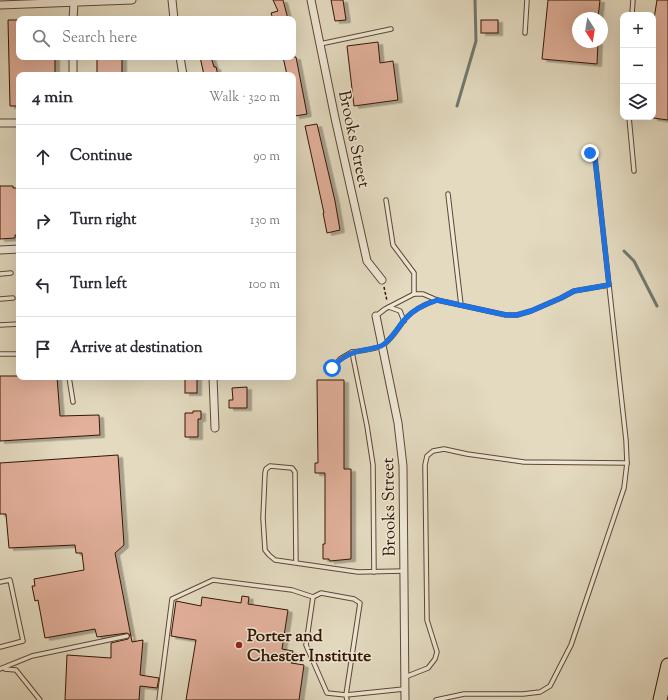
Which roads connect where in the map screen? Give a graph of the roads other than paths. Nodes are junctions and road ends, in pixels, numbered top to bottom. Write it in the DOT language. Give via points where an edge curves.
graph roads {
  1 [pos="132,0"];
  2 [pos="172,0"];
  3 [pos="311,0"];
  4 [pos="527,0"];
  5 [pos="633,0"];
  6 [pos="74,3"];
  7 [pos="0,5"];
  8 [pos="632,12"];
  9 [pos="74,16"];
  10 [pos="174,16"];
  11 [pos="391,29"];
  12 [pos="525,33"];
  13 [pos="320,44"];
  14 [pos="73,60"];
  15 [pos="180,60"];
  16 [pos="73,72"];
  17 [pos="182,72"];
  18 [pos="629,120"];
  19 [pos="0,123"];
  20 [pos="16,123"];
  21 [pos="590,153"];
  22 [pos="634,170"];
  23 [pos="448,194"];
  24 [pos="386,200"];
  25 [pos="16,249"];
  26 [pos="0,250"];
  27 [pos="11,273"];
  28 [pos="0,274"];
  29 [pos="382,280"];
  30 [pos="609,285"];
  31 [pos="414,294"];
  32 [pos="13,298"];
  33 [pos="0,299"];
  34 [pos="437,300"];
  35 [pos="461,305"];
  36 [pos="389,307"];
  37 [pos="376,316"];
  38 [pos="404,321"];
  39 [pos="16,324"];
  40 [pos="0,325"];
  41 [pos="382,346"];
  42 [pos="352,352"];
  43 [pos="0,354"];
  44 [pos="16,354"];
  45 [pos="332,368"];
  46 [pos="69,380"];
  47 [pos="213,380"];
  48 [pos="73,402"];
  49 [pos="215,428"];
  50 [pos="627,463"];
  51 [pos="296,563"];
  52 [pos="404,571"];
  53 [pos="374,572"];
  54 [pos="0,582"];
  55 [pos="312,597"];
  56 [pos="127,636"];
  57 [pos="0,647"];
  58 [pos="668,665"];
  59 [pos="0,669"];
  60 [pos="404,677"];
  61 [pos="404,688"];
  62 [pos="346,695"];
  63 [pos="40,700"];
  64 [pos="159,700"];
  65 [pos="347,700"];
  66 [pos="405,700"];
  67 [pos="436,700"];
  68 [pos="660,700"];
  1 -- 6 [label="street"];
  2 -- 10 [label="street"];
  3 -- 13 [label="street, Brooks Street"];
  4 -- 12 [label="lane"];
  5 -- 8 [label="lane"];
  6 -- 7 [label="street"];
  6 -- 9 [label="street"];
  11 -- 13 [label="lane"];
  13 -- 29 [label="street, Brooks Street" via="367,261"];
  14 -- 16 [label="street"];
  15 -- 17 [label="street"];
  18 -- 22 [label="lane"];
  19 -- 20 [label="street"];
  21 -- 30 [label="lane" via="595,158"];
  23 -- 35 [label="lane"];
  24 -- 31 [label="lane" via="393,245 414,273"];
  25 -- 26 [label="street"];
  27 -- 28 [label="lane"];
  30 -- 35 [label="lane" via="574,291 517,315"];
  30 -- 50 [label="lane"];
  31 -- 34 [label="lane" via="424,294"];
  31 -- 36 [label="lane"];
  32 -- 33 [label="lane"];
  34 -- 35 [label="lane"];
  34 -- 38 [label="lane" via="415,310"];
  36 -- 37 [label="lane"];
  36 -- 38 [label="lane" via="400,311"];
  37 -- 41 [label="street, Brooks Street"];
  38 -- 41 [label="lane"];
  39 -- 40 [label="lane"];
  41 -- 42 [label="lane"];
  41 -- 52 [label="street, Brooks Street" via="403,454"];
  42 -- 45 [label="lane" via="340,359"];
  42 -- 53 [label="lane" via="373,465"];
  43 -- 44 [label="lane"];
  46 -- 48 [label="lane"];
  47 -- 49 [label="street"];
  50 -- 60 [label="lane" via="524,462 444,449 433,451 427,456 427,620 437,652 428,668"];
  50 -- 67 [label="lane" via="624,488 608,538 571,645 550,686 540,692 464,694"];
  51 -- 51 [label="lane" via="275,560 266,550 263,518 265,473 270,466 292,468 295,472"];
  51 -- 53 [label="lane"];
  52 -- 53 [label="lane"];
  52 -- 60 [label="street, Brooks Street"];
  54 -- 57 [label="lane" via="10,580 23,641"];
  55 -- 62 [label="lane" via="306,645 327,693"];
  55 -- 62 [label="lane" via="321,593 354,598 360,603"];
  55 -- 64 [label="lane" via="292,590 213,580 172,599"];
  56 -- 59 [label="lane" via="32,656"];
  58 -- 68 [label="highway"];
  59 -- 63 [label="lane" via="16,670"];
  60 -- 61 [label="street, Brooks Street"];
  61 -- 62 [label="lane"];
  61 -- 66 [label="street, Brooks Street"];
  62 -- 65 [label="lane"];
}
